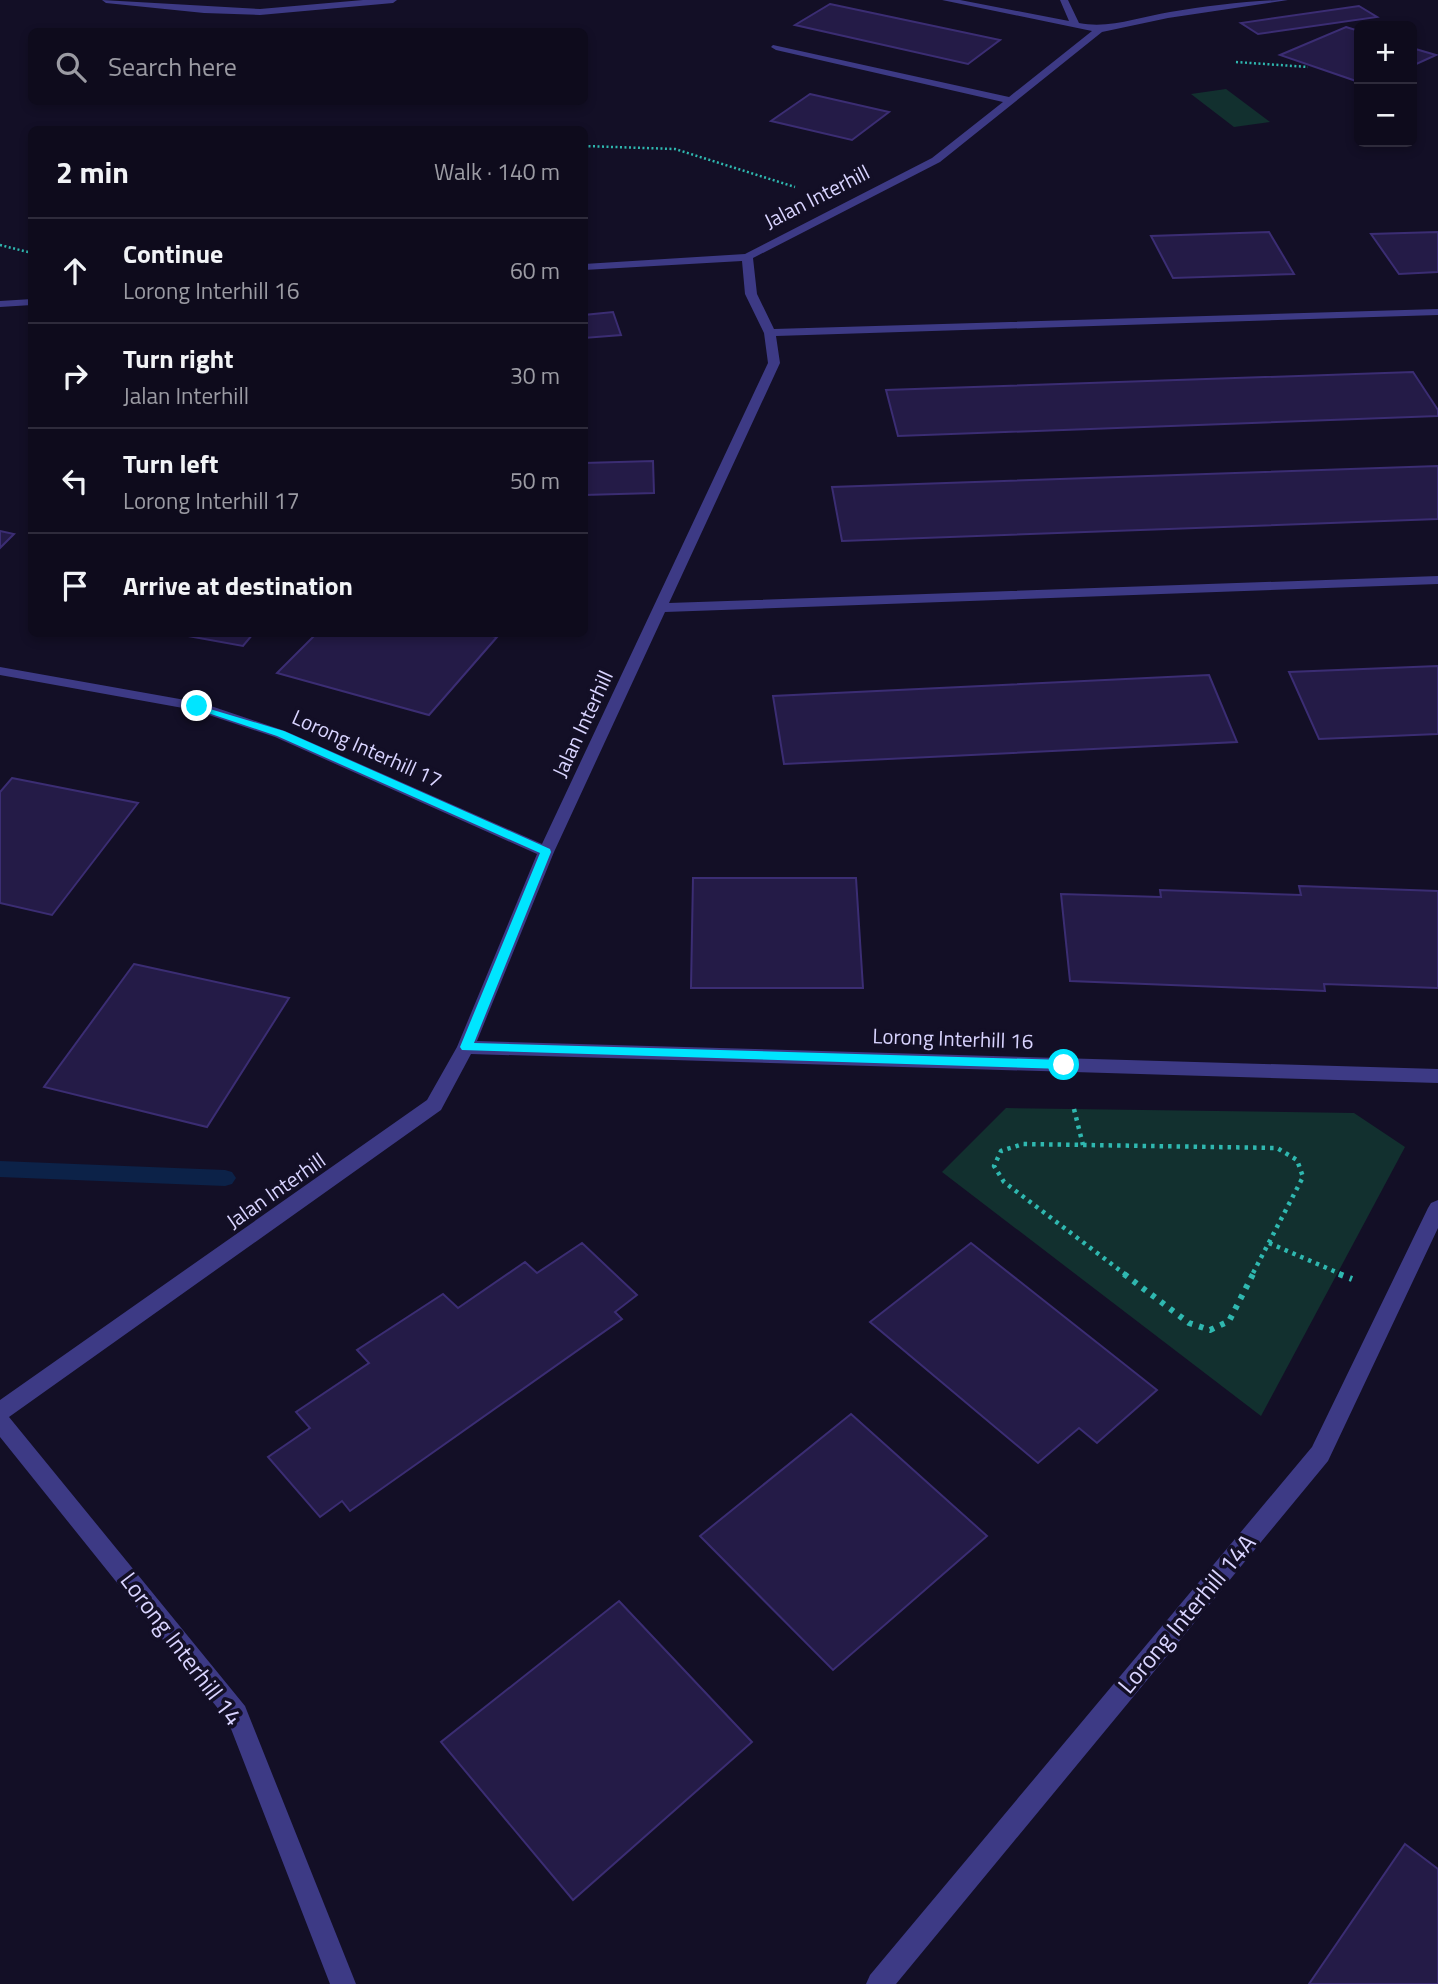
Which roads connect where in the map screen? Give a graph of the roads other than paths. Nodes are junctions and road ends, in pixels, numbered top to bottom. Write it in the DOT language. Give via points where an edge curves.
graph roads {
  1 [pos="106,0"];
  2 [pos="393,0"];
  3 [pos="946,0"];
  4 [pos="1064,0"];
  5 [pos="1284,0"];
  6 [pos="1076,26"];
  7 [pos="1099,30"];
  8 [pos="776,47"];
  9 [pos="1009,100"];
  10 [pos="747,257"];
  11 [pos="588,267"];
  12 [pos="28,302"];
  13 [pos="0,304"];
  14 [pos="1438,312"];
  15 [pos="770,332"];
  16 [pos="1438,580"];
  17 [pos="660,608"];
  18 [pos="0,671"];
  19 [pos="546,852"];
  20 [pos="466,1047"];
  21 [pos="1438,1076"];
  22 [pos="1438,1208"];
  23 [pos="0,1412"];
  24 [pos="0,1421"];
  25 [pos="343,1984"];
  26 [pos="879,1984"];
  1 -- 2 [label="street" via="260,12"];
  3 -- 6 [label="street"];
  4 -- 6 [label="street"];
  5 -- 7 [label="street" via="1168,15"];
  6 -- 7 [label="street"];
  7 -- 9 [label="street, Jalan Interhill"];
  8 -- 9 [label="street"];
  9 -- 10 [label="street, Jalan Interhill" via="936,160"];
  10 -- 11 [label="street"];
  10 -- 15 [label="street, Jalan Interhill" via="751,294"];
  12 -- 13 [label="street"];
  14 -- 15 [label="street"];
  15 -- 17 [label="street, Jalan Interhill" via="774,363"];
  16 -- 17 [label="street"];
  17 -- 19 [label="street, Jalan Interhill"];
  18 -- 19 [label="street, Lorong Interhill 17" via="197,706 280,734"];
  19 -- 20 [label="street, Jalan Interhill"];
  20 -- 21 [label="street, Lorong Interhill 16"];
  20 -- 23 [label="street, Jalan Interhill" via="434,1105"];
  22 -- 26 [label="street, Lorong Interhill 14A" via="1320,1454"];
  24 -- 25 [label="street, Lorong Interhill 14" via="237,1714"];
}
